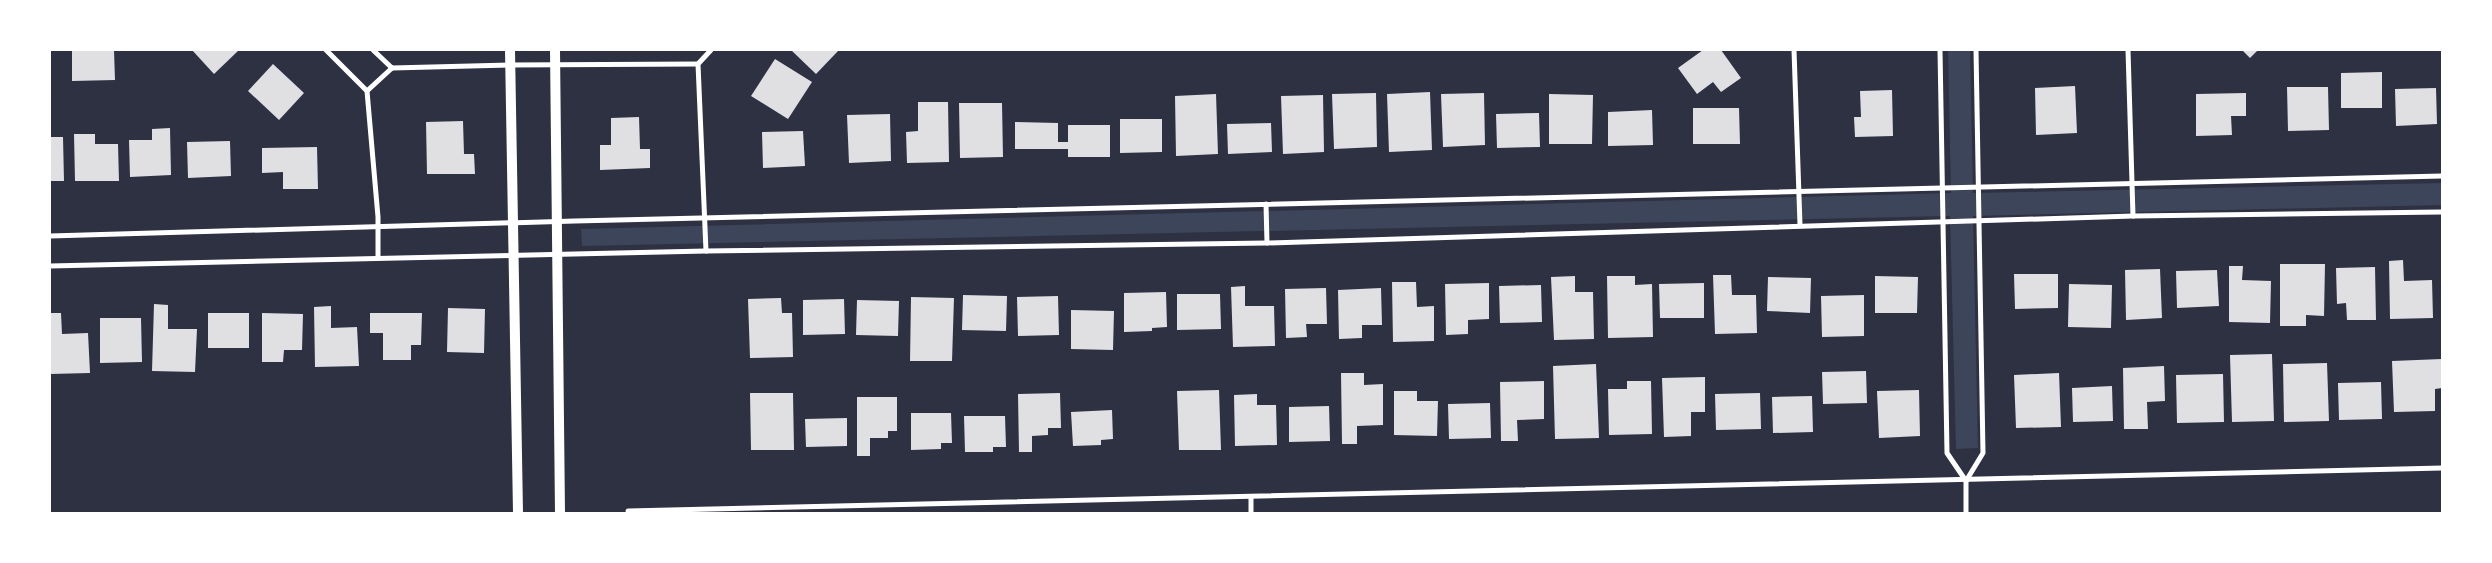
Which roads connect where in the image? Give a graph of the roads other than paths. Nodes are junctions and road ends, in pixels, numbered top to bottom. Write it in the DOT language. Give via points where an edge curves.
graph roads {
  1 [pos="326,50"];
  2 [pos="373,50"];
  3 [pos="510,50"];
  4 [pos="555,50"];
  5 [pos="711,50"];
  6 [pos="1794,50"];
  7 [pos="1940,50"];
  8 [pos="1976,50"];
  9 [pos="2128,50"];
  10 [pos="698,64"];
  11 [pos="510,65"];
  12 [pos="555,65"];
  13 [pos="392,68"];
  14 [pos="367,90"];
  15 [pos="2442,176"];
  16 [pos="2132,184"];
  17 [pos="1943,188"];
  18 [pos="1978,188"];
  19 [pos="1800,192"];
  20 [pos="1266,204"];
  21 [pos="2442,212"];
  22 [pos="2133,216"];
  23 [pos="705,218"];
  24 [pos="1979,220"];
  25 [pos="1943,221"];
  26 [pos="557,222"];
  27 [pos="511,223"];
  28 [pos="1800,224"];
  29 [pos="378,226"];
  30 [pos="50,236"];
  31 [pos="1267,243"];
  32 [pos="706,251"];
  33 [pos="558,255"];
  34 [pos="512,256"];
  35 [pos="378,258"];
  36 [pos="50,266"];
  37 [pos="2442,468"];
  38 [pos="1966,481"];
  39 [pos="1251,497"];
  40 [pos="628,511"];
  41 [pos="518,513"];
  42 [pos="560,513"];
  43 [pos="1251,513"];
  44 [pos="1966,513"];
  1 -- 14 [label="street"];
  2 -- 13 [label="street"];
  3 -- 11 [label="main road"];
  4 -- 12 [label="main road"];
  5 -- 10 [label="street"];
  6 -- 19 [label="street"];
  7 -- 17 [label="street"];
  8 -- 18 [label="street"];
  9 -- 16 [label="street"];
  10 -- 12 [label="street"];
  10 -- 23 [label="street"];
  11 -- 12 [label="street"];
  11 -- 13 [label="street"];
  11 -- 27 [label="main road"];
  12 -- 26 [label="main road"];
  13 -- 14 [label="street"];
  14 -- 29 [label="street"];
  15 -- 16 [label="street"];
  16 -- 18 [label="street"];
  16 -- 22 [label="street"];
  17 -- 18 [label="street"];
  17 -- 19 [label="street"];
  17 -- 25 [label="street"];
  18 -- 24 [label="street"];
  19 -- 20 [label="street"];
  19 -- 28 [label="street"];
  20 -- 23 [label="street"];
  20 -- 31 [label="street"];
  21 -- 22 [label="street"];
  22 -- 24 [label="street"];
  23 -- 26 [label="street"];
  23 -- 32 [label="street"];
  24 -- 25 [label="street"];
  24 -- 38 [label="street" via="1983,453"];
  25 -- 28 [label="street"];
  25 -- 38 [label="street" via="1947,453"];
  26 -- 27 [label="street"];
  26 -- 33 [label="main road"];
  27 -- 29 [label="street"];
  27 -- 34 [label="main road"];
  28 -- 31 [label="street"];
  29 -- 30 [label="street"];
  29 -- 35 [label="street"];
  31 -- 32 [label="street"];
  32 -- 33 [label="street"];
  33 -- 34 [label="street"];
  33 -- 42 [label="main road"];
  34 -- 35 [label="street"];
  34 -- 41 [label="main road"];
  35 -- 36 [label="street"];
  37 -- 38 [label="street"];
  38 -- 39 [label="street"];
  38 -- 44 [label="street"];
  39 -- 40 [label="street"];
  39 -- 43 [label="street"];
}
